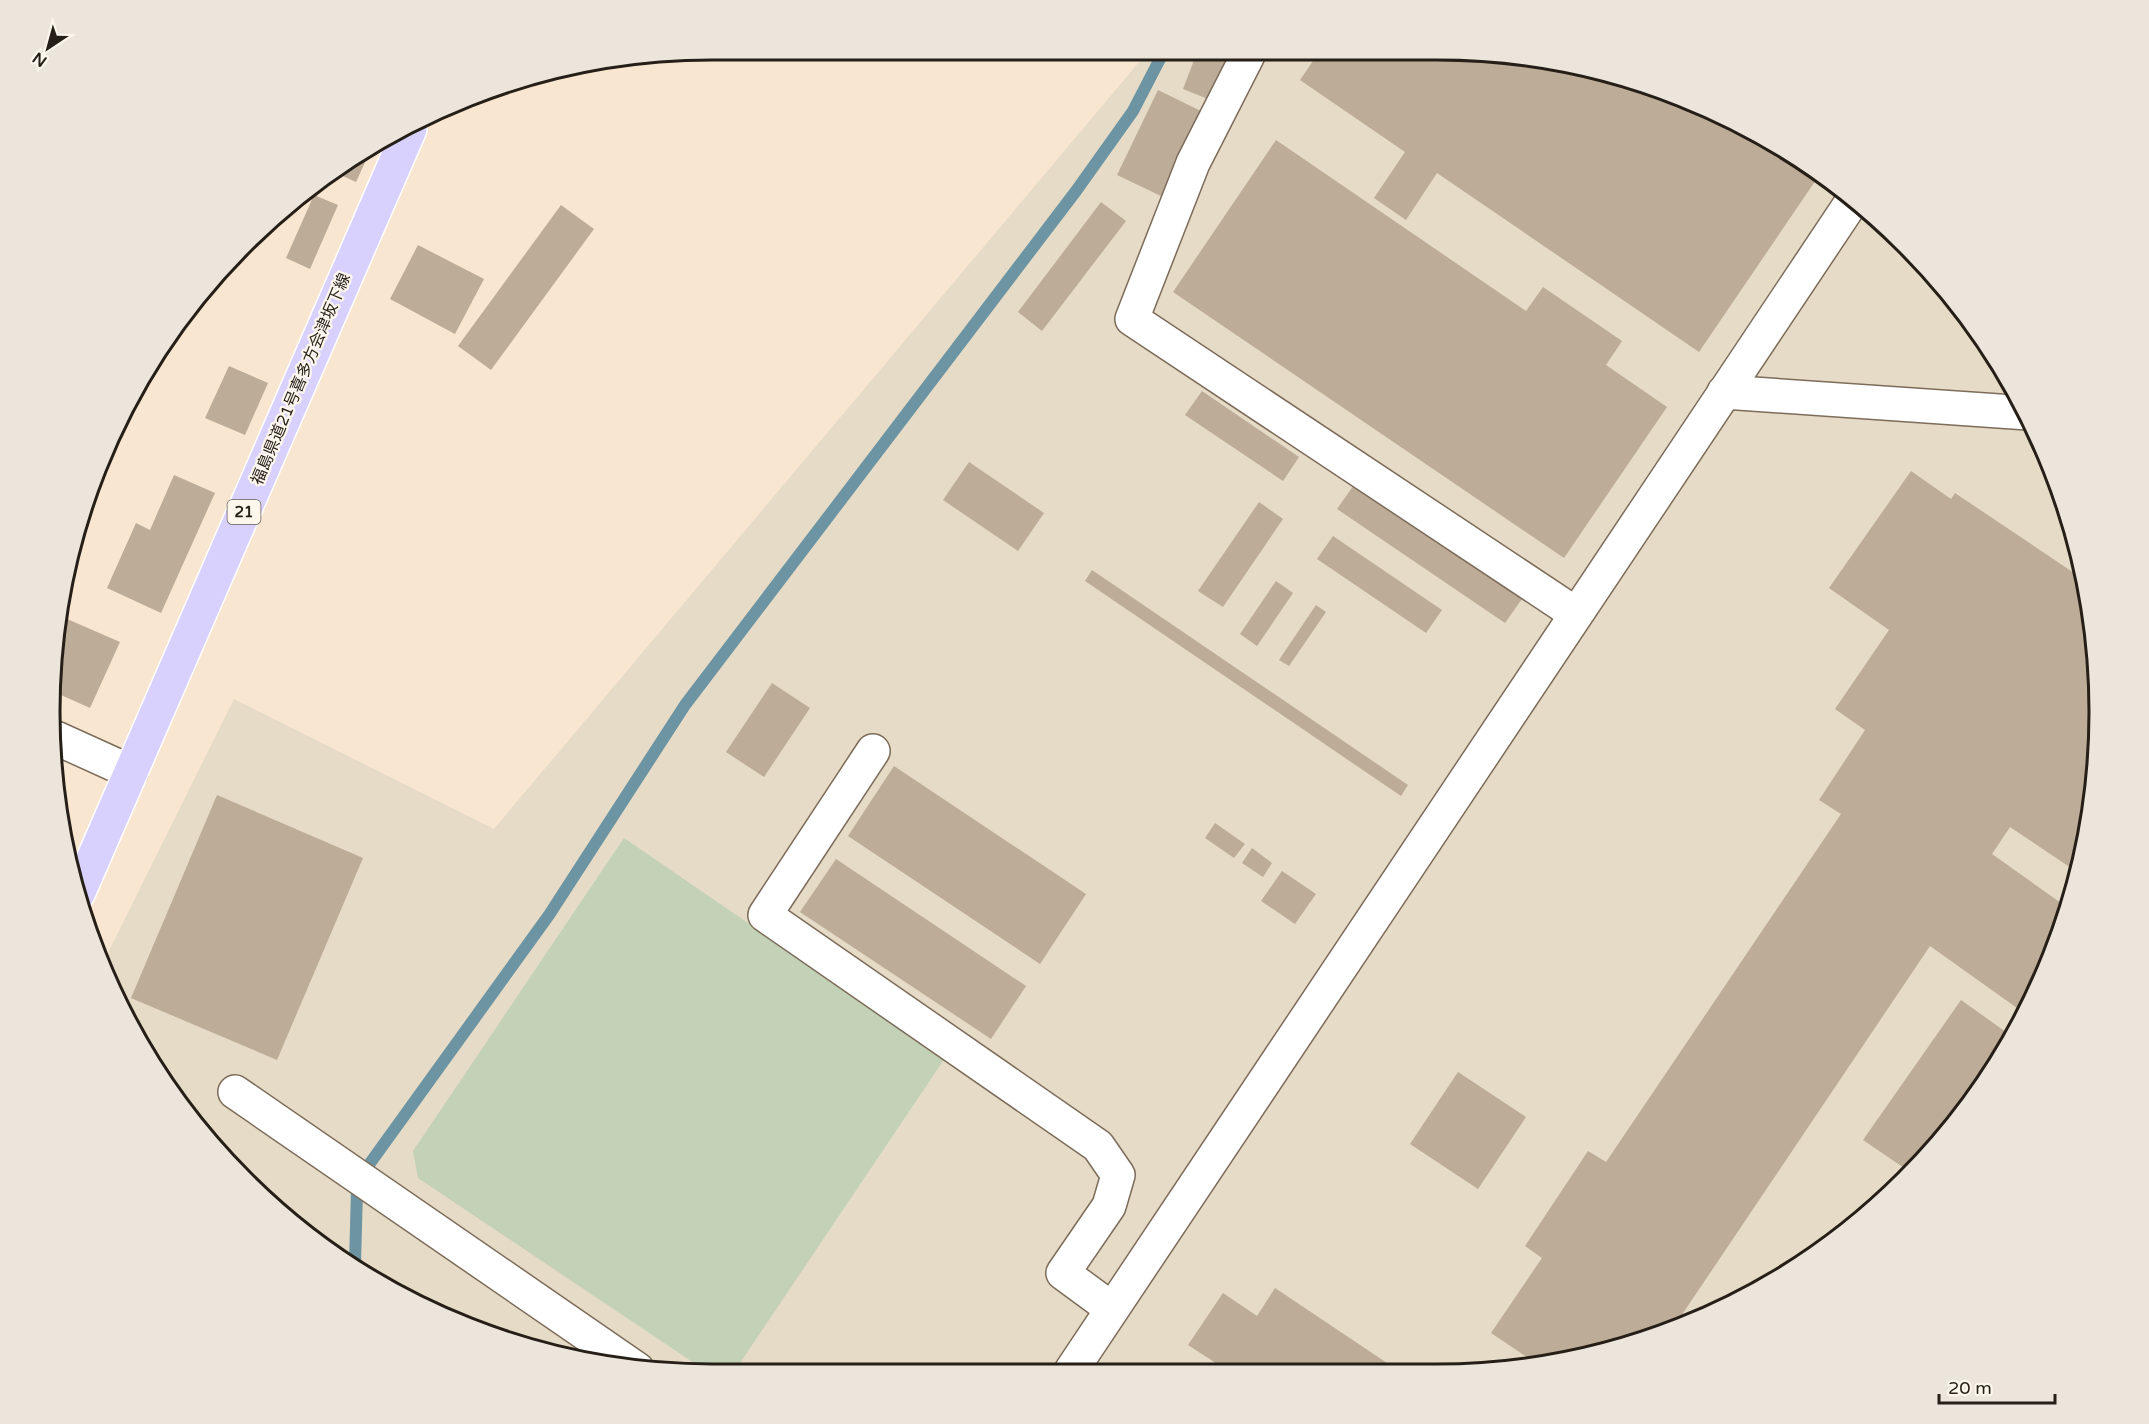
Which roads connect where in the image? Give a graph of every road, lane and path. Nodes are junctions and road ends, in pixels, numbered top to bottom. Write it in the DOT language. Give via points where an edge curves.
graph roads {
  1 [pos="1245,60"];
  2 [pos="407,136"];
  3 [pos="1848,207"];
  4 [pos="1724,392"];
  5 [pos="2016,412"];
  6 [pos="1576,614"];
  7 [pos="61,740"];
  8 [pos="873,751"];
  9 [pos="131,772"];
  10 [pos="83,883"];
  11 [pos="235,1092"];
  12 [pos="1112,1309"];
  13 [pos="619,1357"];
  14 [pos="1076,1364"];
  1 -- 6 [label="street" via="1193,163 1132,319"];
  2 -- 9 [label="main road, 福島県道21号喜多方会津坂下線 / 21"];
  3 -- 4 [label="street"];
  4 -- 5 [label="street"];
  4 -- 6 [label="street"];
  6 -- 12 [label="street"];
  7 -- 9 [label="street"];
  8 -- 12 [label="street" via="765,915 1098,1146 1118,1175 1109,1206 1063,1273"];
  9 -- 10 [label="main road, 福島県道21号喜多方会津坂下線 / 21"];
  11 -- 13 [label="street"];
  12 -- 14 [label="street"];
}
